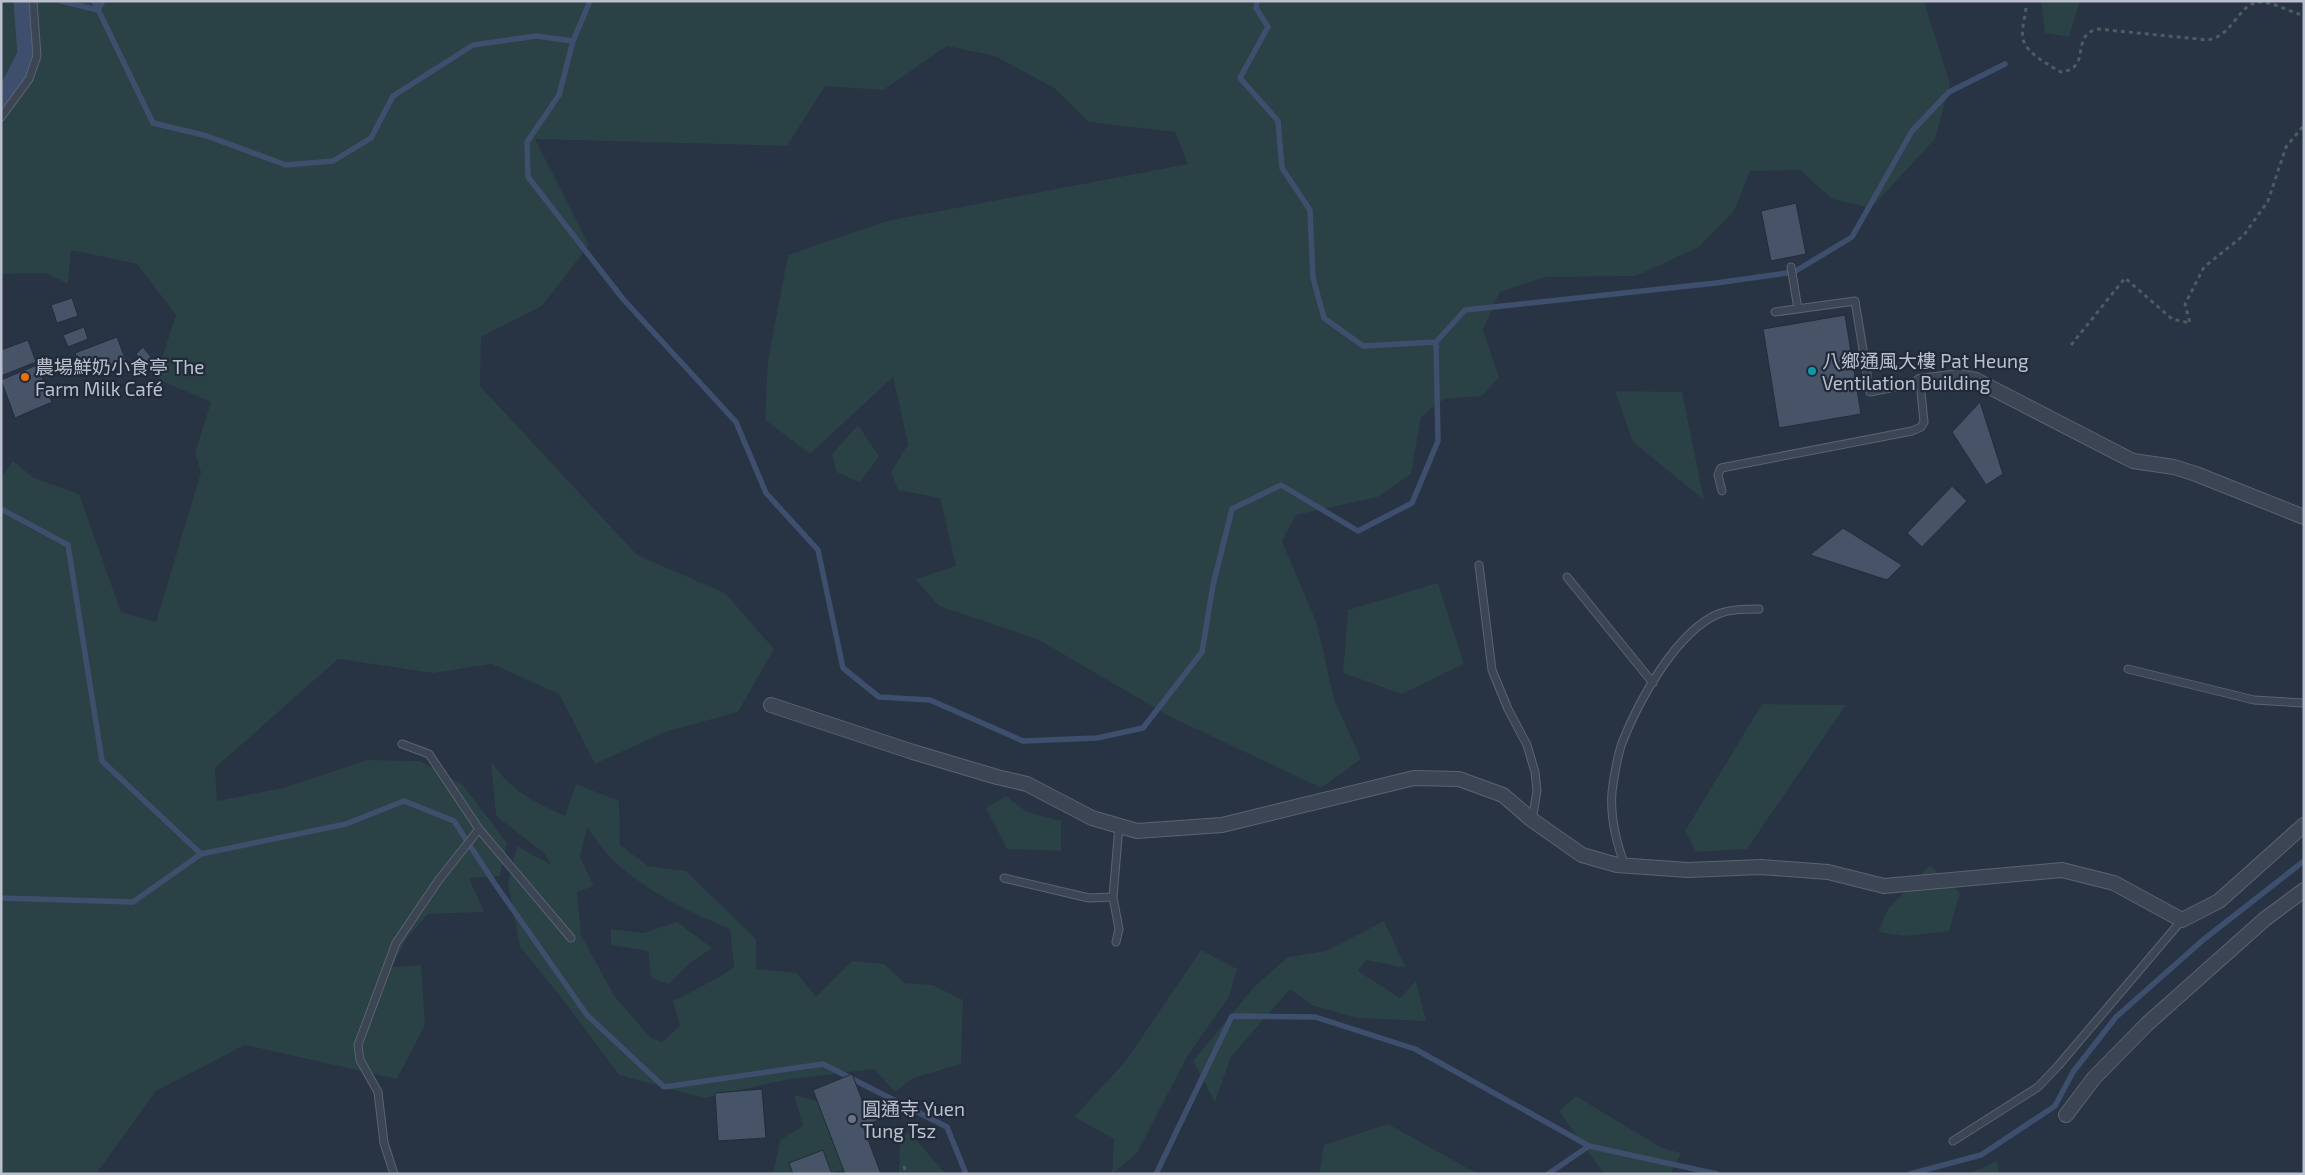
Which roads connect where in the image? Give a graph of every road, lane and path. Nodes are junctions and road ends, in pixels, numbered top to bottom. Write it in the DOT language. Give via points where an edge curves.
graph roads {
  1 [pos="33,4"];
  2 [pos="2026,8"];
  3 [pos="2304,14"];
  4 [pos="1,117"];
  5 [pos="2304,125"];
  6 [pos="1791,267"];
  7 [pos="1798,308"];
  8 [pos="1775,312"];
  9 [pos="2070,345"];
  10 [pos="1920,382"];
  11 [pos="1722,491"];
  12 [pos="2304,517"];
  13 [pos="1479,565"];
  14 [pos="1567,577"];
  15 [pos="1759,609"];
  16 [pos="2128,669"];
  17 [pos="1653,683"];
  18 [pos="2304,703"];
  19 [pos="771,706"];
  20 [pos="402,744"];
  21 [pos="1532,820"];
  22 [pos="2304,825"];
  23 [pos="1119,826"];
  24 [pos="479,829"];
  25 [pos="1625,866"];
  26 [pos="1004,878"];
  27 [pos="2304,890"];
  28 [pos="1113,897"];
  29 [pos="2182,920"];
  30 [pos="570,938"];
  31 [pos="1116,942"];
  32 [pos="2066,1116"];
  33 [pos="1953,1141"];
  34 [pos="904,1166"];
  35 [pos="394,1174"];
  36 [pos="906,1174"];
  1 -- 4 [label="lane" via="37,56 30,79"];
  2 -- 3 [label="path" via="2022,32 2024,42 2062,72 2076,66 2081,56 2083,37 2088,31 2098,29 2208,40 2227,32 2250,4 2262,2"];
  5 -- 9 [label="path" via="2286,147 2268,201 2244,236 2204,267 2185,304 2190,323 2172,320 2125,278"];
  6 -- 7 [label="lane"];
  7 -- 8 [label="lane"];
  7 -- 10 [label="lane" via="1855,301 1870,392"];
  10 -- 11 [label="lane" via="1924,422 1920,427 1721,468 1718,475"];
  10 -- 12 [label="street" via="1959,377 1976,380 2133,461 2196,474"];
  13 -- 21 [label="lane" via="1492,670 1527,745 1534,772 1537,790"];
  14 -- 17 [label="lane"];
  15 -- 17 [label="lane" via="1732,610 1700,624 1684,640"];
  16 -- 18 [label="lane" via="2254,700"];
  17 -- 25 [label="lane" via="1622,745 1612,792 1613,824"];
  19 -- 23 [label="street" via="1026,784 1092,818"];
  20 -- 24 [label="lane" via="429,754"];
  21 -- 23 [label="street" via="1503,795 1468,782 1414,778 1222,825 1137,831"];
  21 -- 25 [label="street" via="1582,855"];
  22 -- 29 [label="street" via="2219,901"];
  23 -- 28 [label="lane"];
  24 -- 30 [label="lane"];
  24 -- 35 [label="lane" via="438,881 396,943 358,1045 360,1060 378,1092 384,1142"];
  25 -- 29 [label="street" via="1828,872 1884,886 2062,870 2114,883"];
  26 -- 28 [label="lane" via="1089,898"];
  27 -- 32 [label="street" via="2265,919 2147,1024 2094,1078"];
  28 -- 31 [label="lane" via="1119,929"];
  29 -- 33 [label="lane" via="2038,1087"];
  34 -- 36 [label="path"];
}
